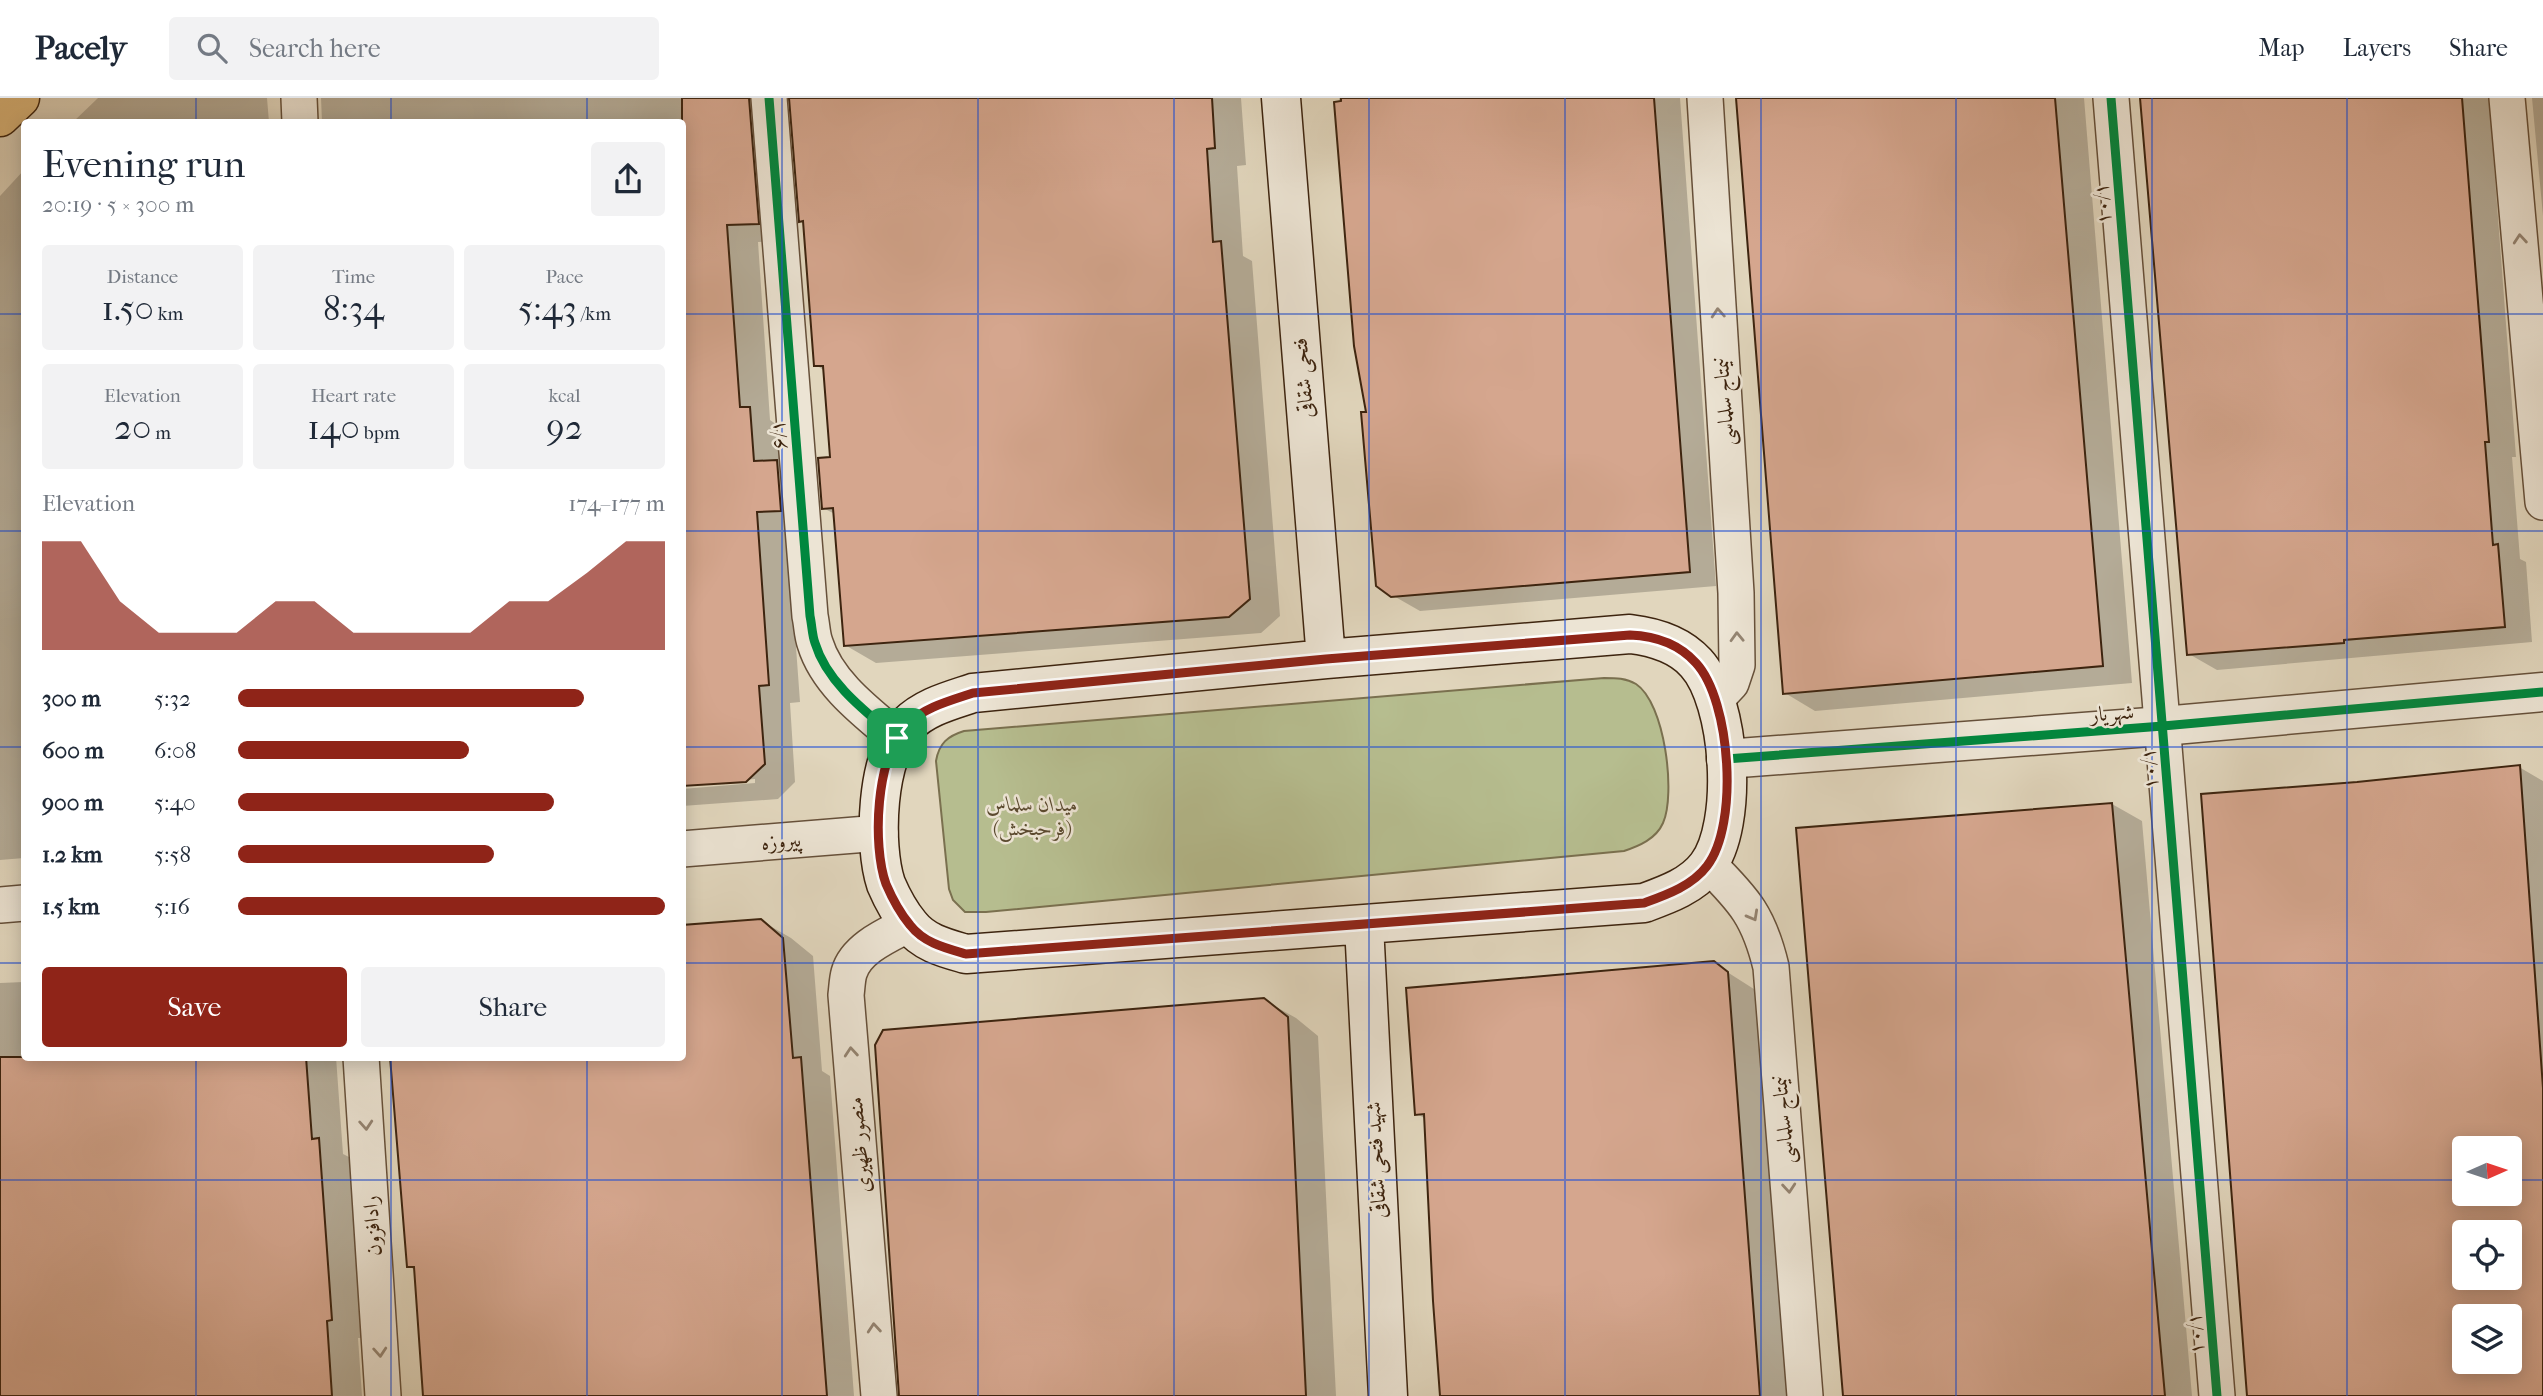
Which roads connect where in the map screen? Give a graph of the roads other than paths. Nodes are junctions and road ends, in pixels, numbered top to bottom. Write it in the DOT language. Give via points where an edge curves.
graph roads {
  1 [pos="20,98"];
  2 [pos="299,98"];
  3 [pos="769,98"];
  4 [pos="1280,98"];
  5 [pos="1705,98"];
  6 [pos="2111,98"];
  7 [pos="2507,98"];
  8 [pos="0,117"];
  9 [pos="300,119"];
  10 [pos="2543,502"];
  11 [pos="1326,659"];
  12 [pos="2543,692"];
  13 [pos="1716,699"];
  14 [pos="2163,726"];
  15 [pos="897,738"];
  16 [pos="1726,760"];
  17 [pos="880,833"];
  18 [pos="686,849"];
  19 [pos="1709,864"];
  20 [pos="21,903"];
  21 [pos="0,905"];
  22 [pos="909,924"];
  23 [pos="1364,925"];
  24 [pos="361,1061"];
  25 [pos="383,1396"];
  26 [pos="879,1396"];
  27 [pos="1388,1396"];
  28 [pos="1805,1396"];
  29 [pos="2217,1396"];
  1 -- 8 [label="main road"];
  2 -- 9 [label="street"];
  3 -- 15 [label="street, ۶/۱" via="815,643 841,687"];
  4 -- 11 [label="main road, فتحی شقاقی"];
  13 -- 5 [label="street, نیمتاج سلماسی, one-way" via="1735,674 1738,654"];
  6 -- 14 [label="street, ۱۰/۱"];
  10 -- 7 [label="street, one-way"];
  11 -- 13 [label="main road" via="1648,636 1673,645 1696,662"];
  11 -- 15 [label="main road" via="973,693 926,710"];
  12 -- 14 [label="main road, شهریار"];
  13 -- 16 [label="main road"];
  14 -- 16 [label="main road, شهریار"];
  14 -- 29 [label="street, ۱۰/۱"];
  15 -- 17 [label="main road" via="888,753 883,778"];
  16 -- 19 [label="main road" via="1729,789 1724,825"];
  17 -- 18 [label="street, پیروزه"];
  17 -- 22 [label="main road" via="886,882"];
  19 -- 23 [label="main road" via="1684,885 1644,903"];
  19 -- 28 [label="street, نیمتاج سلماسی, one-way" via="1749,907 1771,967"];
  20 -- 21 [label="street"];
  22 -- 23 [label="main road" via="924,939 966,954"];
  26 -- 22 [label="street, منصور ظهیری, one-way" via="846,995 853,964 867,948"];
  23 -- 27 [label="main road, شهید فتحی شقاقی"];
  24 -- 25 [label="street, رادافزون, one-way"];
}
